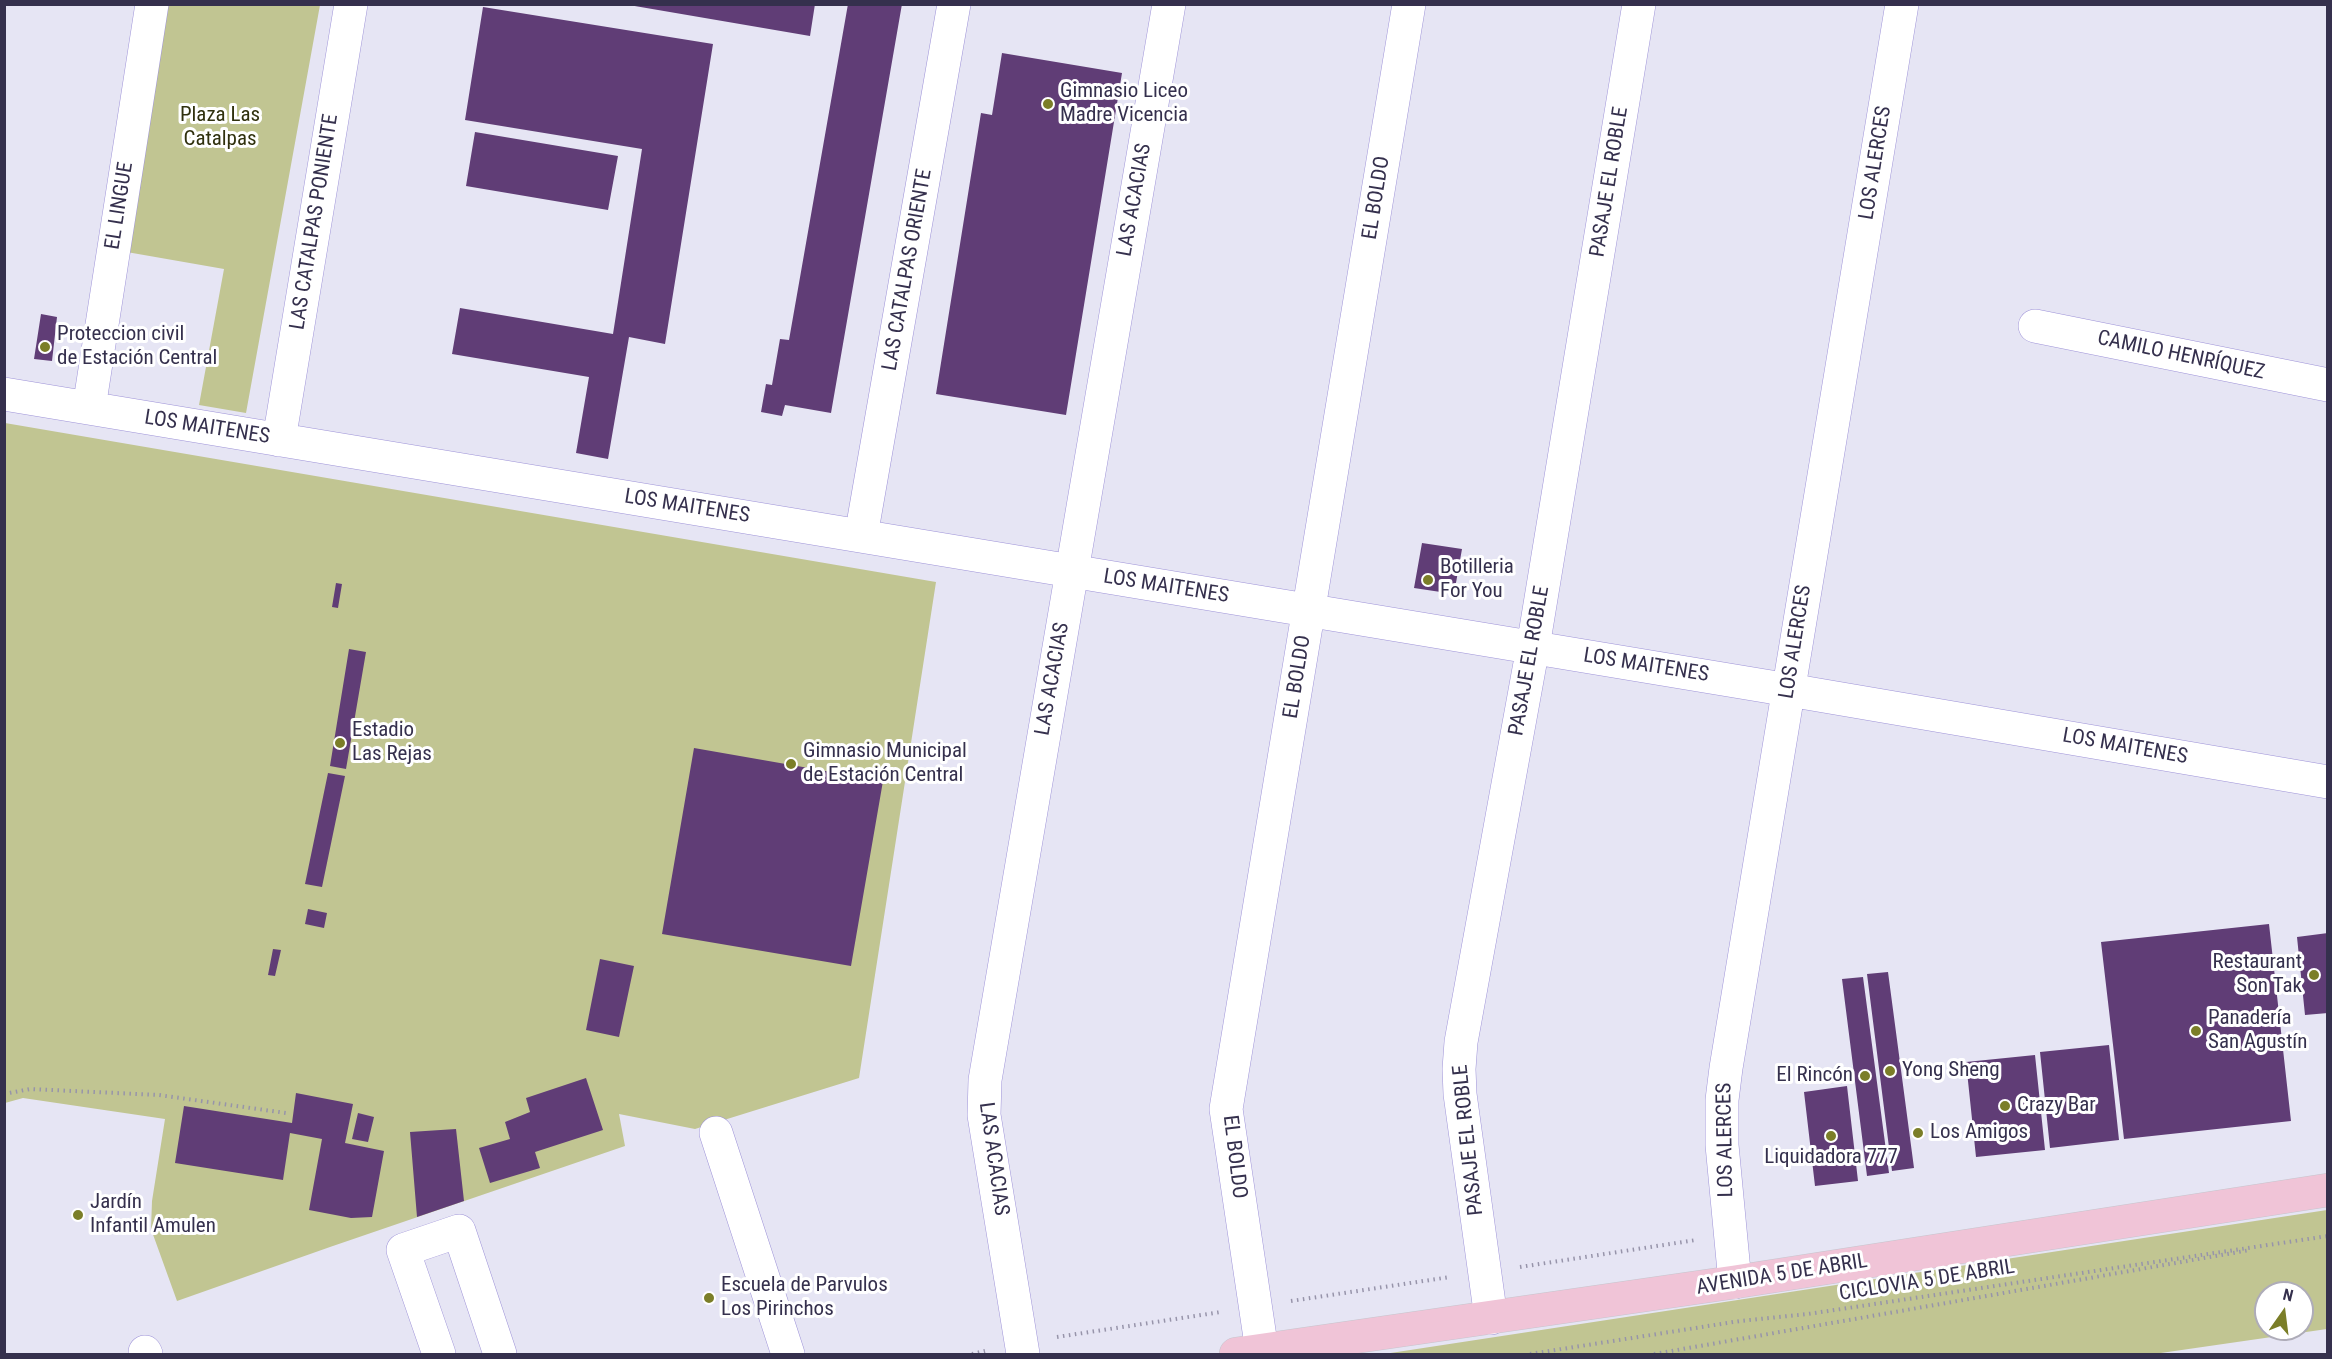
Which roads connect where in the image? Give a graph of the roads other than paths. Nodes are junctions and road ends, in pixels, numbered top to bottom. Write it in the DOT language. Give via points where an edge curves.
graph roads {
  1 [pos="152,4"];
  2 [pos="351,4"];
  3 [pos="954,4"];
  4 [pos="1169,4"];
  5 [pos="1409,4"];
  6 [pos="1639,4"];
  7 [pos="1902,4"];
  8 [pos="2035,326"];
  9 [pos="2328,385"];
  10 [pos="4,394"];
  11 [pos="89,408"];
  12 [pos="279,440"];
  13 [pos="861,536"];
  14 [pos="1071,571"];
  15 [pos="1309,611"];
  16 [pos="1533,648"];
  17 [pos="1789,690"];
  18 [pos="2328,782"];
  19 [pos="716,1133"];
  20 [pos="2328,1190"];
  21 [pos="1735,1282"];
  22 [pos="1491,1318"];
  23 [pos="1022,1348"];
  24 [pos="1320,1348"];
  25 [pos="1249,1353"];
  26 [pos="439,1354"];
  27 [pos="500,1354"];
  28 [pos="788,1354"];
  1 -- 11 [label="street, EL LINGUE"];
  2 -- 12 [label="street, LAS CATALPAS PONIENTE"];
  3 -- 13 [label="street, LAS CATALPAS ORIENTE"];
  4 -- 14 [label="street, LAS ACACIAS"];
  5 -- 15 [label="street, EL BOLDO"];
  6 -- 16 [label="street, PASAJE EL ROBLE"];
  7 -- 17 [label="street, LOS ALERCES"];
  8 -- 9 [label="street, CAMILO HENRÍQUEZ"];
  10 -- 11 [label="street, LOS MAITENES"];
  11 -- 12 [label="street, LOS MAITENES"];
  12 -- 13 [label="street, LOS MAITENES"];
  13 -- 14 [label="street, LOS MAITENES"];
  14 -- 15 [label="street, LOS MAITENES"];
  14 -- 23 [label="street, LAS ACACIAS" via="984,1089 984,1115"];
  15 -- 16 [label="street, LOS MAITENES"];
  15 -- 25 [label="street, EL BOLDO" via="1226,1109 1255,1307"];
  16 -- 17 [label="street, LOS MAITENES"];
  16 -- 22 [label="street, PASAJE EL ROBLE" via="1459,1069"];
  17 -- 18 [label="street, LOS MAITENES"];
  17 -- 21 [label="street, LOS ALERCES" via="1722,1100 1722,1145"];
  19 -- 28 [label="street"];
  20 -- 21 [label="main road, AVENIDA 5 DE ABRIL"];
  21 -- 22 [label="main road, AVENIDA 5 DE ABRIL"];
  22 -- 24 [label="main road, AVENIDA 5 DE ABRIL"];
  24 -- 25 [label="main road, AVENIDA 5 DE ABRIL"];
  26 -- 27 [label="street" via="404,1250 459,1231"];
}
